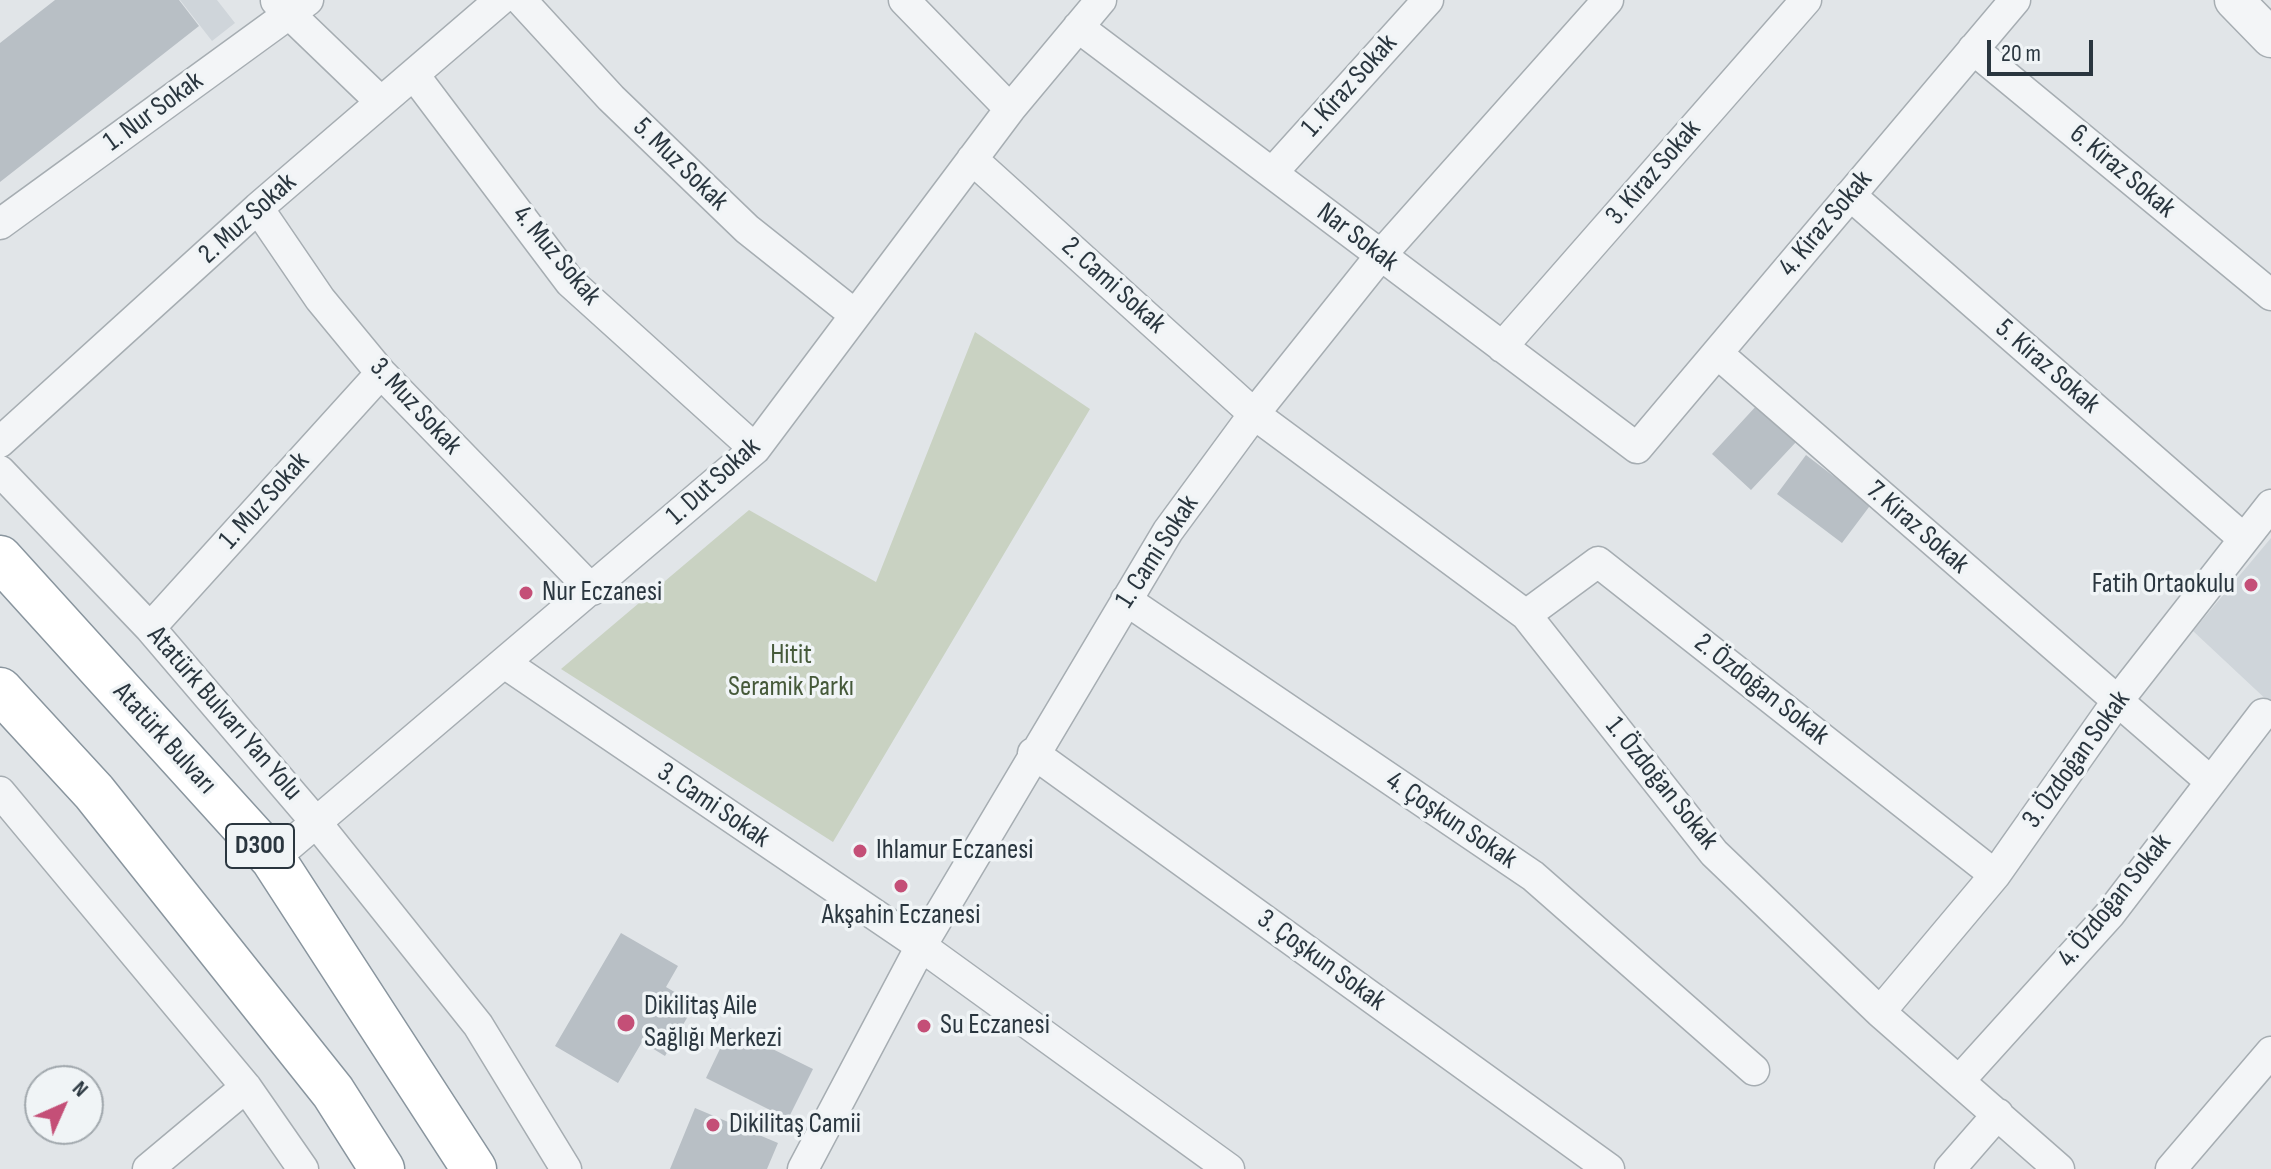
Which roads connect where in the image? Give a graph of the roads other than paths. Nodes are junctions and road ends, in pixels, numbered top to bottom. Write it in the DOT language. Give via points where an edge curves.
graph roads {
  1 [pos="500,0"];
  2 [pos="521,0"];
  3 [pos="904,0"];
  4 [pos="1101,0"];
  5 [pos="1428,0"];
  6 [pos="1608,0"];
  7 [pos="2015,0"];
  8 [pos="2234,0"];
  9 [pos="291,5"];
  10 [pos="1793,5"];
  11 [pos="1078,27"];
  12 [pos="2271,38"];
  13 [pos="1973,49"];
  14 [pos="414,75"];
  15 [pos="381,102"];
  16 [pos="1010,109"];
  17 [pos="972,159"];
  18 [pos="1272,173"];
  19 [pos="1850,195"];
  20 [pos="258,208"];
  21 [pos="0,224"];
  22 [pos="1381,255"];
  23 [pos="2271,295"];
  24 [pos="854,314"];
  25 [pos="1502,347"];
  26 [pos="1717,353"];
  27 [pos="381,373"];
  28 [pos="1254,414"];
  29 [pos="0,442"];
  30 [pos="1637,448"];
  31 [pos="755,449"];
  32 [pos="0,471"];
  33 [pos="2271,505"];
  34 [pos="2244,539"];
  35 [pos="0,558"];
  36 [pos="592,590"];
  37 [pos="1126,600"];
  38 [pos="1526,615"];
  39 [pos="150,628"];
  40 [pos="506,664"];
  41 [pos="0,690"];
  42 [pos="2116,703"];
  43 [pos="2263,714"];
  44 [pos="1033,753"];
  45 [pos="2210,781"];
  46 [pos="0,792"];
  47 [pos="315,821"];
  48 [pos="273,859"];
  49 [pos="1995,875"];
  50 [pos="921,946"];
  51 [pos="1880,1012"];
  52 [pos="2271,1052"];
  53 [pos="1754,1070"];
  54 [pos="1959,1081"];
  55 [pos="246,1087"];
  56 [pos="1998,1114"];
  57 [pos="148,1169"];
  58 [pos="303,1169"];
  59 [pos="382,1169"];
  60 [pos="474,1169"];
  61 [pos="566,1169"];
  62 [pos="803,1169"];
  63 [pos="1229,1169"];
  64 [pos="1609,1169"];
  65 [pos="1950,1169"];
  66 [pos="2059,1169"];
  67 [pos="2171,1169"];
  1 -- 14 [label="street, 2. Muz Sokak"];
  2 -- 24 [label="street, 5. Muz Sokak" via="611,98 747,229"];
  3 -- 16 [label="street"];
  4 -- 11 [label="street, 1. Dut Sokak"];
  5 -- 18 [label="street, 1. Kiraz Sokak"];
  6 -- 22 [label="street, 1. Cami Sokak"];
  7 -- 13 [label="street, 4. Kiraz Sokak"];
  8 -- 12 [label="street"];
  9 -- 15 [label="street"];
  9 -- 21 [label="street, 1. Nur Sokak"];
  10 -- 25 [label="street, 3. Kiraz Sokak"];
  11 -- 16 [label="street, 1. Dut Sokak"];
  11 -- 18 [label="street, Nar Sokak"];
  13 -- 19 [label="street, 4. Kiraz Sokak"];
  13 -- 23 [label="street, 6. Kiraz Sokak"];
  14 -- 15 [label="street, 2. Muz Sokak"];
  14 -- 31 [label="street, 4. Muz Sokak" via="570,282"];
  15 -- 20 [label="street, 2. Muz Sokak"];
  16 -- 17 [label="street, 1. Dut Sokak"];
  17 -- 24 [label="street, 1. Dut Sokak"];
  17 -- 28 [label="street, 2. Cami Sokak"];
  18 -- 22 [label="street, Nar Sokak"];
  19 -- 26 [label="street, 4. Kiraz Sokak"];
  19 -- 34 [label="street, 5. Kiraz Sokak"];
  20 -- 27 [label="street, 3. Muz Sokak" via="320,299"];
  20 -- 29 [label="street, 2. Muz Sokak"];
  22 -- 25 [label="street, Nar Sokak"];
  22 -- 28 [label="street, 1. Cami Sokak"];
  24 -- 31 [label="street, 1. Dut Sokak"];
  25 -- 30 [label="street, Nar Sokak"];
  26 -- 30 [label="street, 4. Kiraz Sokak"];
  26 -- 42 [label="street, 7. Kiraz Sokak"];
  27 -- 36 [label="street, 3. Muz Sokak"];
  27 -- 39 [label="street, 1. Muz Sokak"];
  28 -- 37 [label="street, 1. Cami Sokak" via="1168,531"];
  28 -- 38 [label="street, 1. Özdoğan Sokak"];
  31 -- 36 [label="street, 1. Dut Sokak"];
  32 -- 39 [label="street, Atatürk Bulvarı Yan Yolu"];
  33 -- 34 [label="street, 3. Özdoğan Sokak"];
  34 -- 42 [label="street, 3. Özdoğan Sokak"];
  35 -- 48 [label="highway, Atatürk Bulvarı / D300"];
  36 -- 40 [label="street, 1. Dut Sokak"];
  37 -- 44 [label="street, 1. Cami Sokak"];
  37 -- 53 [label="street, 4. Çoşkun Sokak" via="1533,876"];
  38 -- 49 [label="street, 2. Özdoğan Sokak" via="1598,562"];
  38 -- 51 [label="street, 1. Özdoğan Sokak" via="1714,853"];
  39 -- 47 [label="street, Atatürk Bulvarı Yan Yolu"];
  40 -- 47 [label="street, 1. Dut Sokak"];
  40 -- 50 [label="street, 3. Cami Sokak"];
  41 -- 59 [label="highway" via="94,792 333,1092"];
  42 -- 45 [label="street, 7. Kiraz Sokak"];
  42 -- 49 [label="street, 3. Özdoğan Sokak"];
  43 -- 45 [label="street, 4. Özdoğan Sokak"];
  44 -- 50 [label="street, 1. Cami Sokak"];
  44 -- 64 [label="street, 3. Çoşkun Sokak"];
  45 -- 54 [label="street, 4. Özdoğan Sokak" via="2110,914"];
  46 -- 55 [label="street"];
  47 -- 48 [label="street, 1. Dut Sokak"];
  47 -- 61 [label="street, Atatürk Bulvarı Yan Yolu" via="478,1025"];
  48 -- 60 [label="highway, Atatürk Bulvarı / D300"];
  49 -- 51 [label="street, 3. Özdoğan Sokak"];
  50 -- 62 [label="street, 1. Cami Sokak"];
  50 -- 63 [label="street, 3. Cami Sokak"];
  51 -- 54 [label="street, 1. Özdoğan Sokak"];
  52 -- 67 [label="street"];
  54 -- 56 [label="street, 1. Özdoğan Sokak"];
  55 -- 57 [label="street"];
  55 -- 58 [label="street"];
  56 -- 65 [label="street"];
  56 -- 66 [label="street, 1. Özdoğan Sokak"];
}
